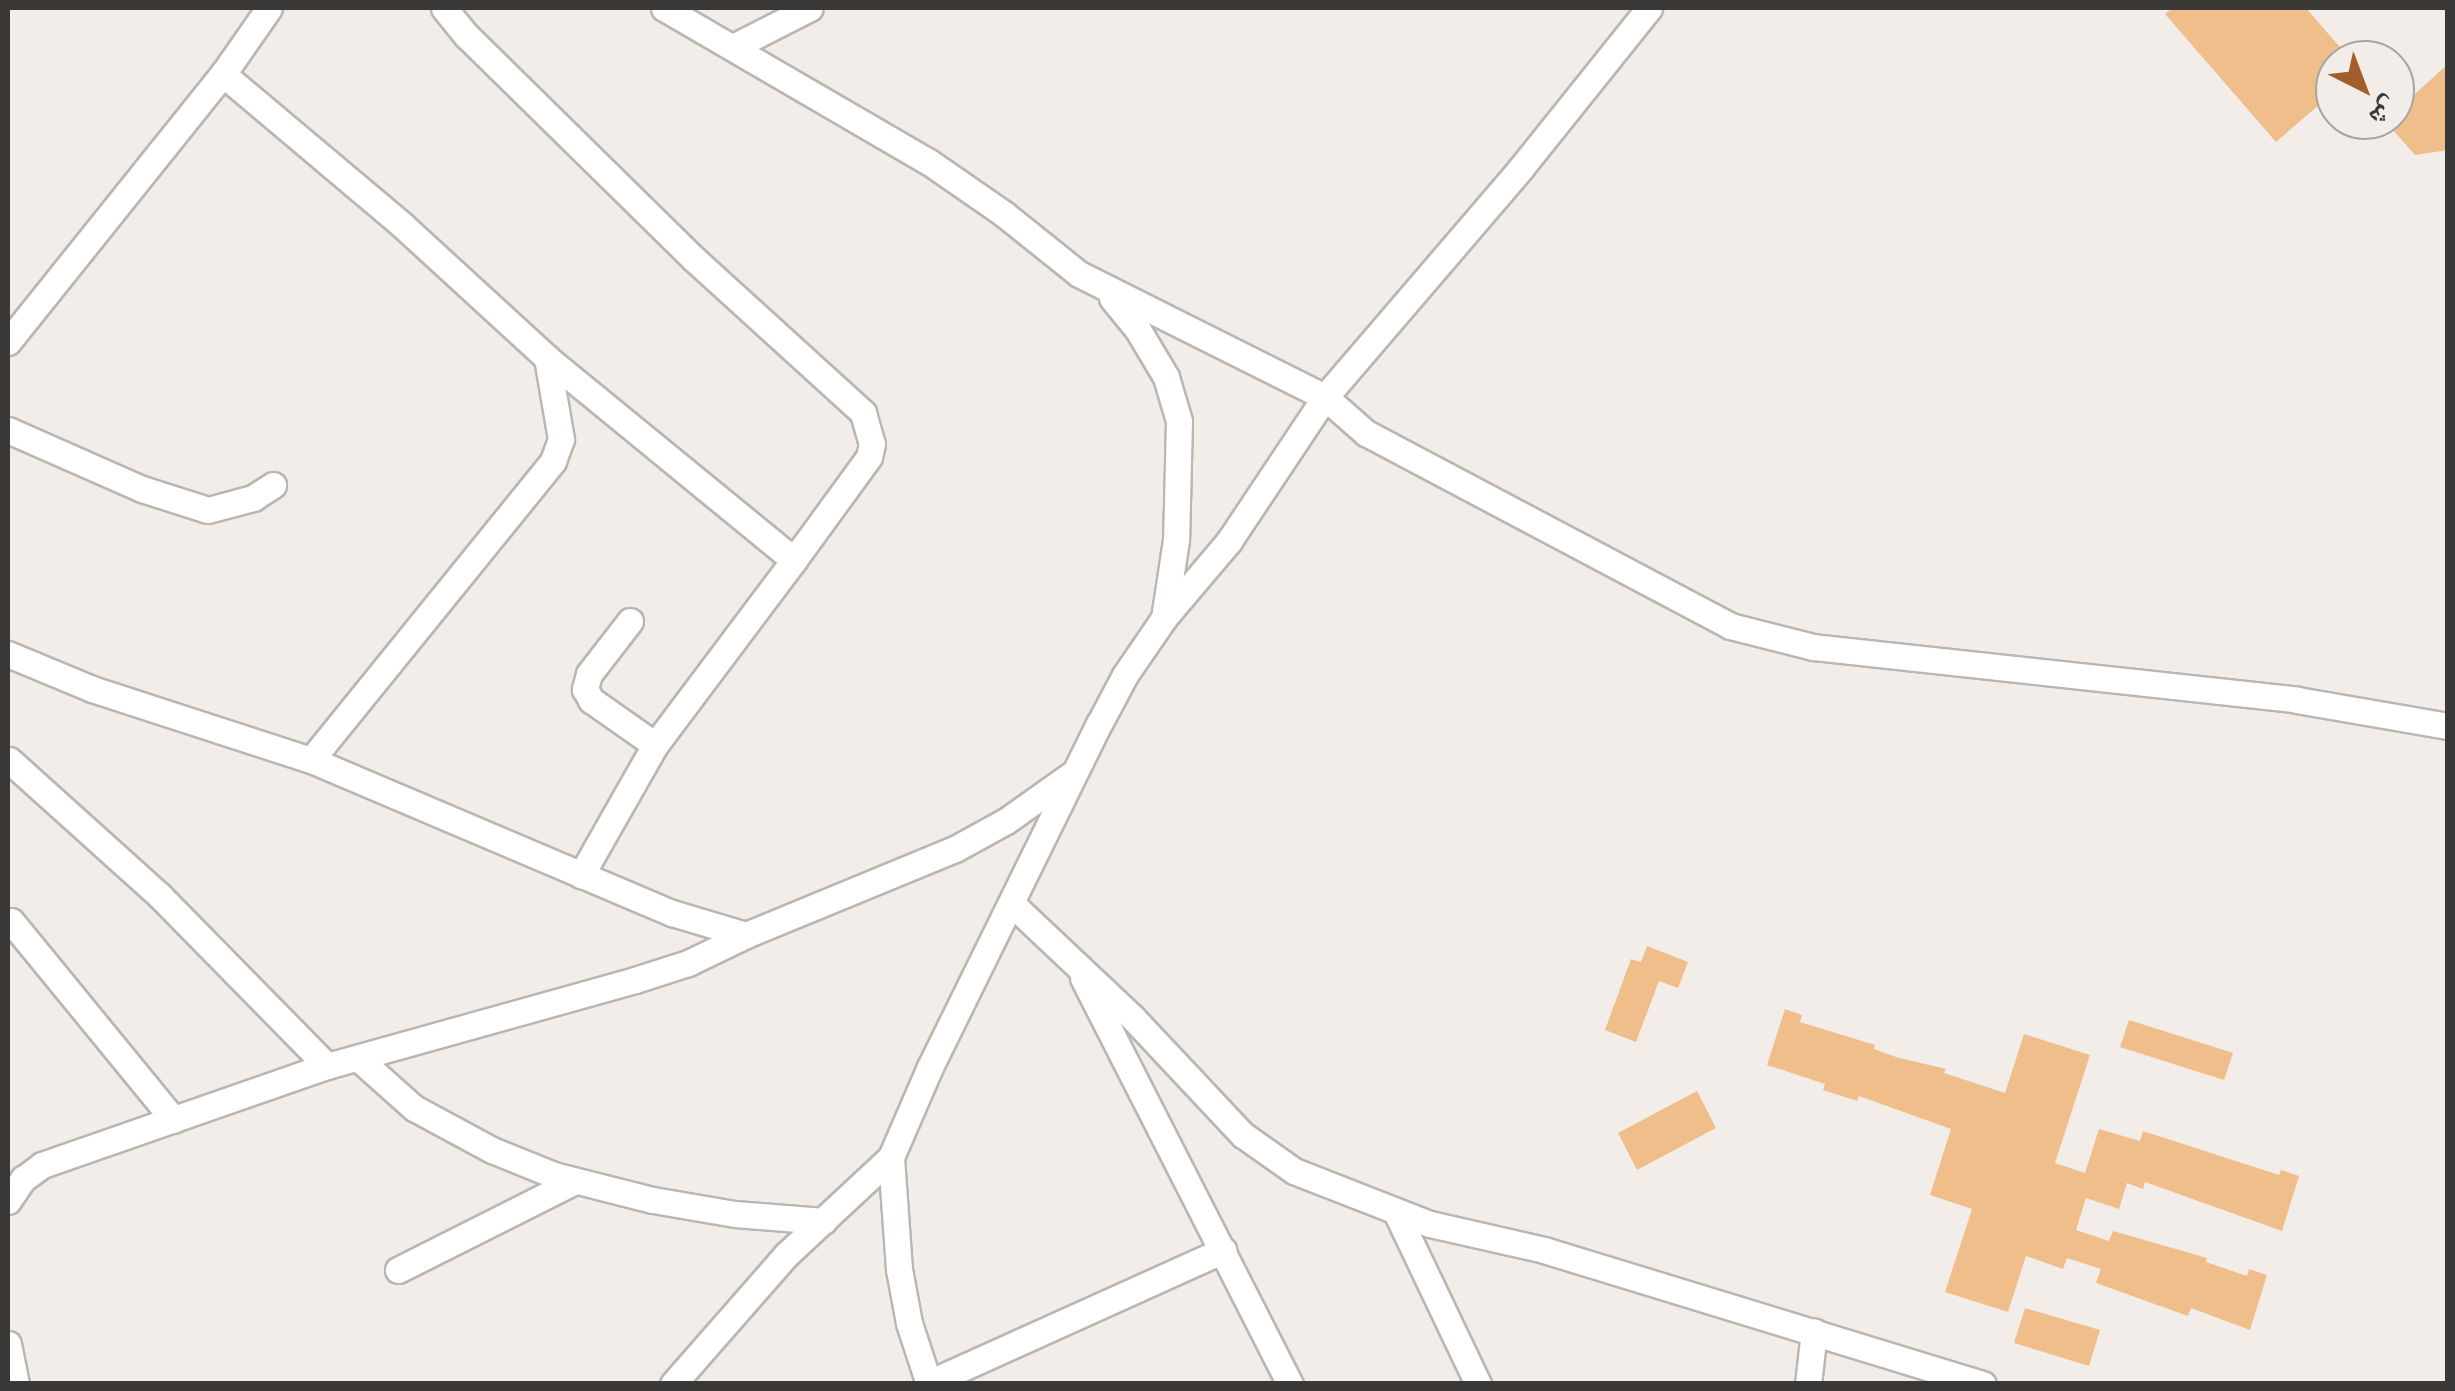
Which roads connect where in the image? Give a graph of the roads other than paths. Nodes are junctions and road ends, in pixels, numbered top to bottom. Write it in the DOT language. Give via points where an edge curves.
graph roads {
  1 [pos="270,8"];
  2 [pos="444,8"];
  3 [pos="664,8"];
  4 [pos="810,8"];
  5 [pos="1649,8"];
  6 [pos="733,47"];
  7 [pos="223,74"];
  8 [pos="1106,290"];
  9 [pos="8,342"];
  10 [pos="547,358"];
  11 [pos="1325,396"];
  12 [pos="8,430"];
  13 [pos="273,485"];
  14 [pos="794,560"];
  15 [pos="1164,618"];
  16 [pos="630,621"];
  17 [pos="8,654"];
  18 [pos="2448,726"];
  19 [pos="654,745"];
  20 [pos="9,760"];
  21 [pos="311,760"];
  22 [pos="1074,773"];
  23 [pos="582,874"];
  24 [pos="1012,904"];
  25 [pos="11,921"];
  26 [pos="746,935"];
  27 [pos="1074,962"];
  28 [pos="359,1060"];
  29 [pos="328,1066"];
  30 [pos="174,1120"];
  31 [pos="891,1157"];
  32 [pos="575,1180"];
  33 [pos="8,1201"];
  34 [pos="1396,1212"];
  35 [pos="824,1222"];
  36 [pos="1223,1250"];
  37 [pos="398,1270"];
  38 [pos="1814,1331"];
  39 [pos="8,1344"];
  40 [pos="929,1383"];
  41 [pos="16,1384"];
  42 [pos="674,1384"];
  43 [pos="1290,1384"];
  44 [pos="1478,1384"];
  45 [pos="1808,1384"];
  46 [pos="1983,1384"];
  1 -- 7 [label="street"];
  2 -- 14 [label="street" via="694,259 862,413 869,456"];
  3 -- 6 [label="street"];
  4 -- 6 [label="street"];
  5 -- 11 [label="street"];
  6 -- 8 [label="street" via="930,162"];
  7 -- 9 [label="street"];
  7 -- 10 [label="street"];
  8 -- 11 [label="street"];
  8 -- 15 [label="street" via="1166,377 1179,421 1176,540"];
  10 -- 14 [label="street"];
  10 -- 21 [label="street" via="561,439 552,461"];
  11 -- 15 [label="street" via="1229,541"];
  11 -- 18 [label="street" via="1366,434 1730,626 1814,647 2298,700"];
  12 -- 13 [label="street" via="142,490 208,510 228,508"];
  14 -- 19 [label="street"];
  15 -- 22 [label="street" via="1125,675"];
  16 -- 19 [label="street" via="585,689"];
  17 -- 21 [label="street"];
  19 -- 23 [label="street"];
  20 -- 29 [label="street" via="159,895"];
  21 -- 23 [label="street"];
  22 -- 24 [label="street"];
  22 -- 26 [label="street" via="955,849"];
  23 -- 26 [label="street" via="672,913"];
  24 -- 27 [label="street"];
  24 -- 31 [label="street"];
  25 -- 30 [label="street"];
  26 -- 28 [label="street" via="636,980"];
  27 -- 34 [label="street" via="1263,1152 1294,1172"];
  27 -- 36 [label="street"];
  28 -- 29 [label="street"];
  28 -- 32 [label="street" via="414,1108 492,1150"];
  29 -- 30 [label="street"];
  30 -- 33 [label="street" via="42,1165"];
  31 -- 35 [label="street"];
  31 -- 40 [label="street" via="898,1269"];
  32 -- 35 [label="street" via="735,1214"];
  32 -- 37 [label="street"];
  34 -- 38 [label="street"];
  34 -- 44 [label="street"];
  35 -- 42 [label="street" via="764,1279"];
  36 -- 40 [label="street"];
  36 -- 43 [label="street"];
  38 -- 45 [label="street"];
  38 -- 46 [label="street"];
  39 -- 41 [label="street"];
}
